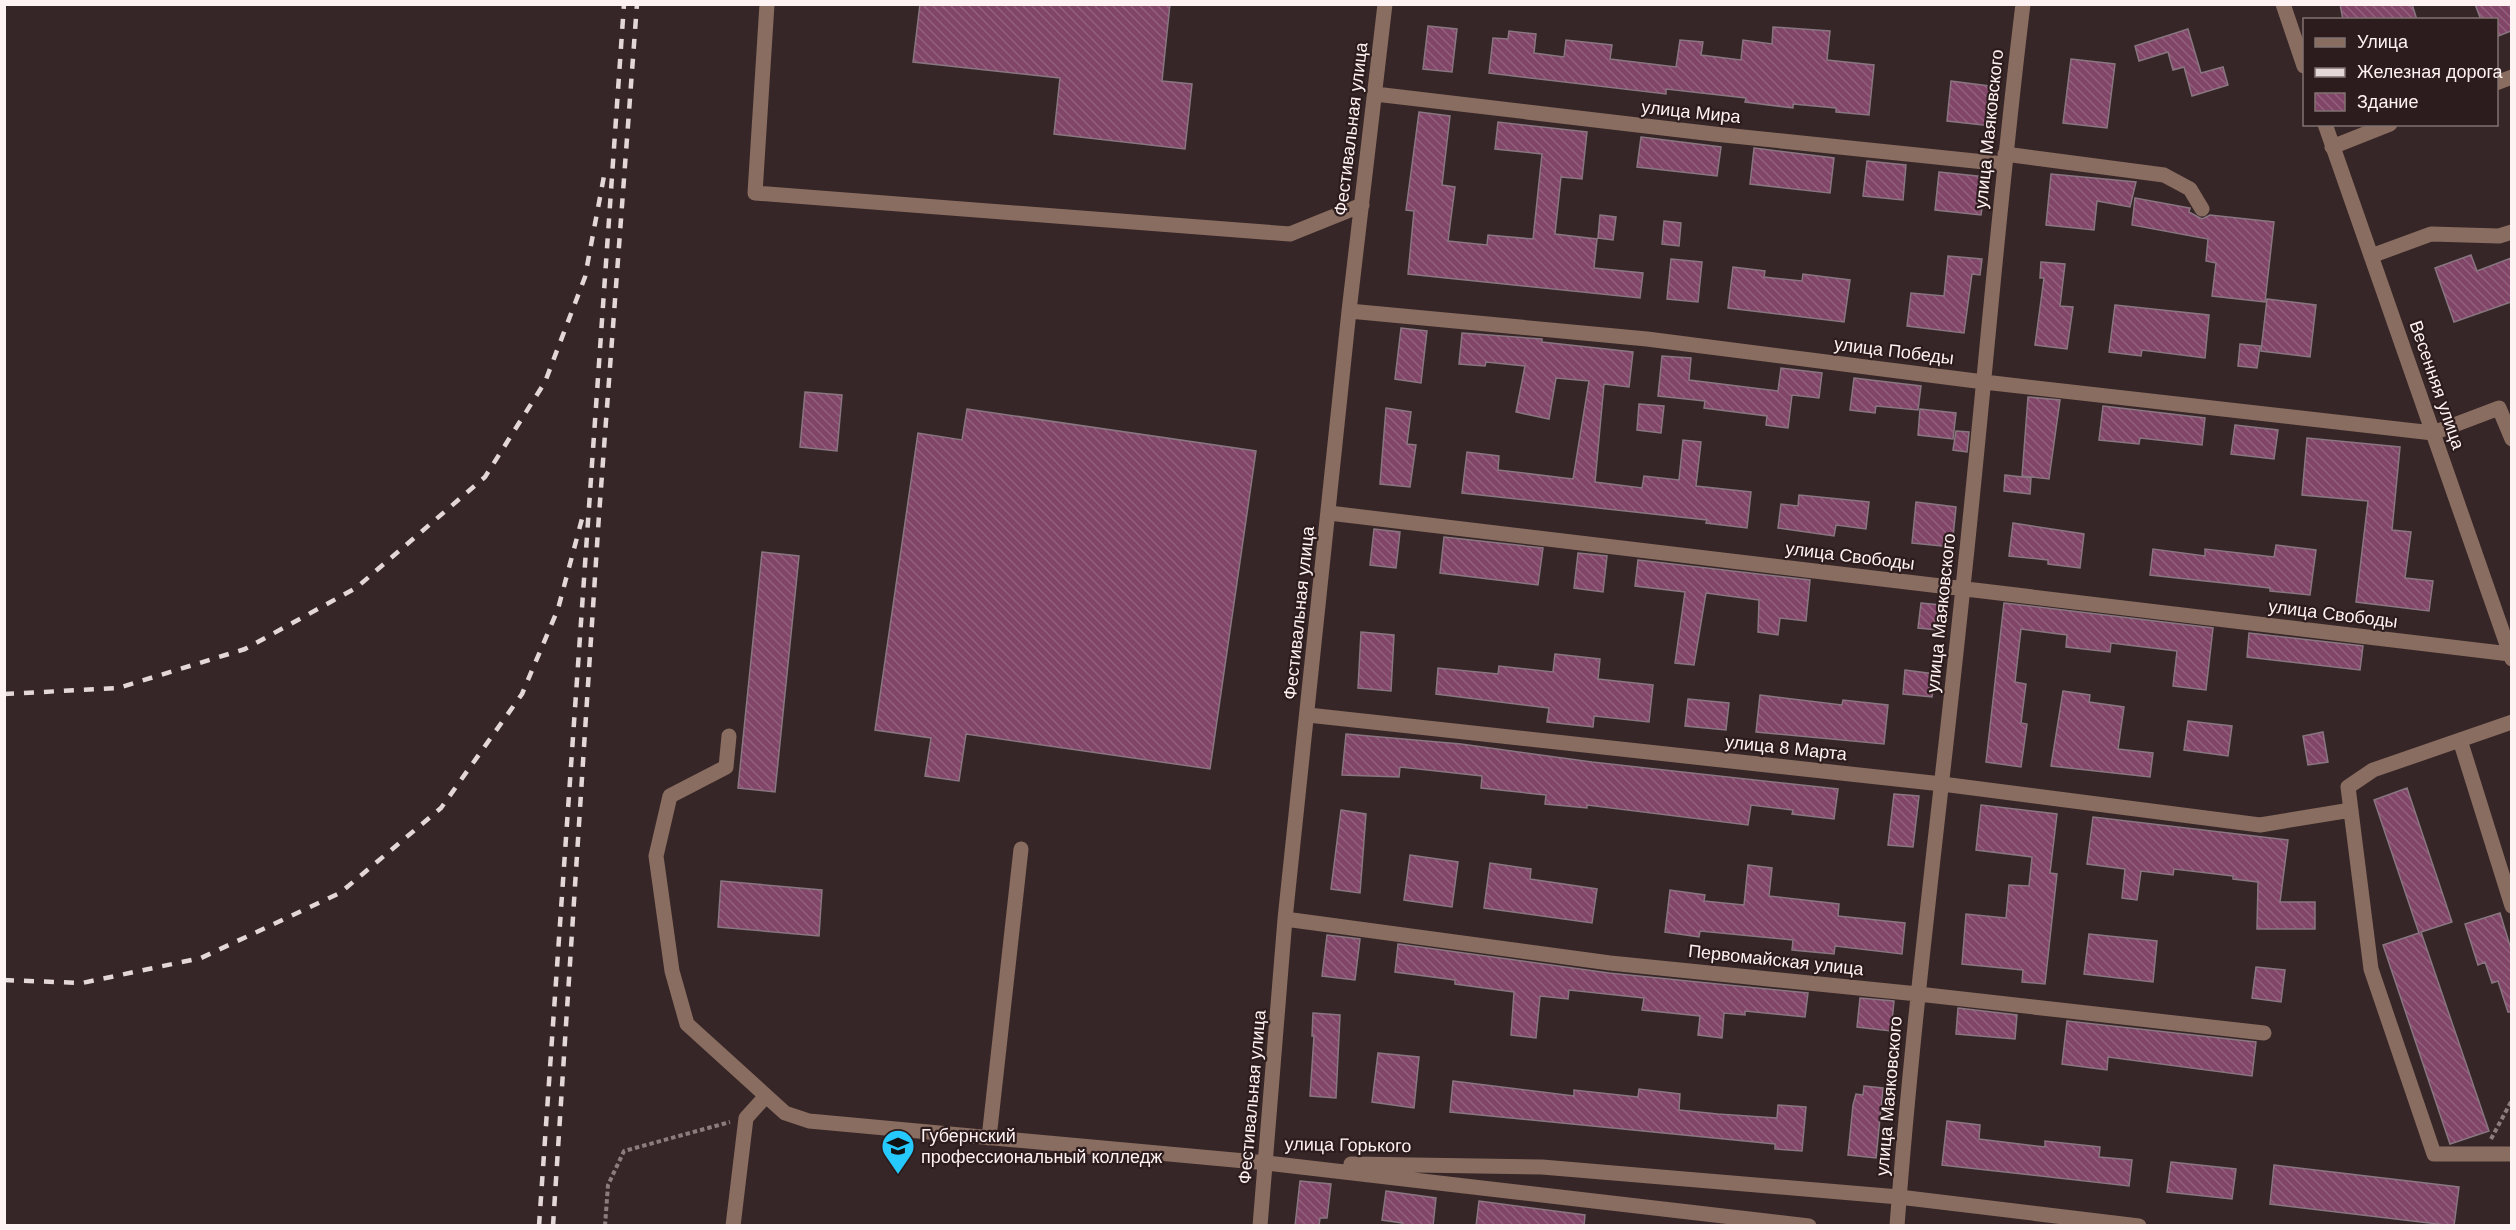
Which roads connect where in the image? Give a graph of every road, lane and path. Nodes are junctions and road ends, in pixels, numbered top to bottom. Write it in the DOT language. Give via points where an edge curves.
graph roads {
  1 [pos="767,4"];
  2 [pos="1385,4"];
  3 [pos="2023,4"];
  4 [pos="2283,4"];
  5 [pos="2303,63"];
  6 [pos="1375,94"];
  7 [pos="2326,126"];
  8 [pos="2385,126"];
  9 [pos="2332,147"];
  10 [pos="2004,159"];
  11 [pos="1362,205"];
  12 [pos="2202,208"];
  13 [pos="2511,232"];
  14 [pos="2371,256"];
  15 [pos="1349,311"];
  16 [pos="1984,382"];
  17 [pos="2433,434"];
  18 [pos="2511,440"];
  19 [pos="1329,513"];
  20 [pos="1963,589"];
  21 [pos="2506,624"];
  22 [pos="2511,657"];
  23 [pos="1308,715"];
  24 [pos="2511,722"];
  25 [pos="729,736"];
  26 [pos="2460,740"];
  27 [pos="1942,784"];
  28 [pos="2351,810"];
  29 [pos="1021,849"];
  30 [pos="2511,906"];
  31 [pos="1285,919"];
  32 [pos="1918,994"];
  33 [pos="2264,1033"];
  34 [pos="765,1097"];
  35 [pos="2511,1100"];
  36 [pos="746,1118"];
  37 [pos="989,1138"];
  38 [pos="2511,1154"];
  39 [pos="2482,1155"];
  40 [pos="1267,1163"];
  41 [pos="1899,1197"];
  42 [pos="605,1226"];
  43 [pos="733,1226"];
  44 [pos="1260,1226"];
  45 [pos="1809,1226"];
  46 [pos="1897,1226"];
  47 [pos="2139,1226"];
  1 -- 11 [label="street" via="755,194 1290,234"];
  2 -- 6 [label="street, Фестивальная улица"];
  3 -- 10 [label="street, улица Маяковского"];
  4 -- 5 [label="street"];
  6 -- 10 [label="street, улица Мира" via="1714,135"];
  6 -- 11 [label="street, Фестивальная улица"];
  7 -- 9 [label="street, Весенняя улица"];
  8 -- 9 [label="street"];
  9 -- 14 [label="street, Весенняя улица"];
  10 -- 12 [label="street, улица Мира" via="2164,175 2190,189"];
  10 -- 16 [label="street, улица Маяковского"];
  11 -- 15 [label="street, Фестивальная улица"];
  13 -- 14 [label="street" via="2499,236 2430,234"];
  14 -- 17 [label="street, Весенняя улица"];
  15 -- 16 [label="street, улица Победы" via="1647,339"];
  15 -- 19 [label="street, Фестивальная улица"];
  16 -- 17 [label="street, улица Победы"];
  16 -- 20 [label="street, улица Маяковского"];
  17 -- 18 [label="street" via="2499,408"];
  17 -- 21 [label="street, Весенняя улица"];
  19 -- 20 [label="street, улица Свободы"];
  19 -- 23 [label="street, Фестивальная улица"];
  20 -- 22 [label="street, улица Свободы"];
  20 -- 27 [label="street, улица Маяковского"];
  21 -- 22 [label="street, Весенняя улица"];
  23 -- 27 [label="street, улица 8 Марта"];
  23 -- 31 [label="street, Фестивальная улица"];
  24 -- 26 [label="street"];
  25 -- 34 [label="street" via="726,767 670,796 656,856 672,971 687,1024"];
  26 -- 28 [label="street" via="2373,770 2348,787"];
  26 -- 30 [label="street"];
  27 -- 28 [label="street, улица 8 Марта" via="2260,825"];
  27 -- 32 [label="street, улица Маяковского"];
  28 -- 39 [label="street" via="2371,969 2434,1154"];
  29 -- 37 [label="street"];
  31 -- 32 [label="street, Первомайская улица" via="1610,963"];
  31 -- 40 [label="street, Фестивальная улица"];
  32 -- 33 [label="street, Первомайская улица"];
  32 -- 41 [label="street, улица Маяковского"];
  34 -- 36 [label="street"];
  34 -- 37 [label="street" via="785,1113 809,1121"];
  35 -- 39 [label="path"];
  36 -- 42 [label="path" via="624,1151 608,1185"];
  36 -- 43 [label="street"];
  37 -- 40 [label="street"];
  38 -- 39 [label="street"];
  40 -- 41 [label="street, улица Горького" via="1542,1167"];
  40 -- 44 [label="street, Фестивальная улица"];
  40 -- 45 [label="street, улица Горького"];
  41 -- 46 [label="street, улица Маяковского"];
  41 -- 47 [label="street, улица Горького"];
}
